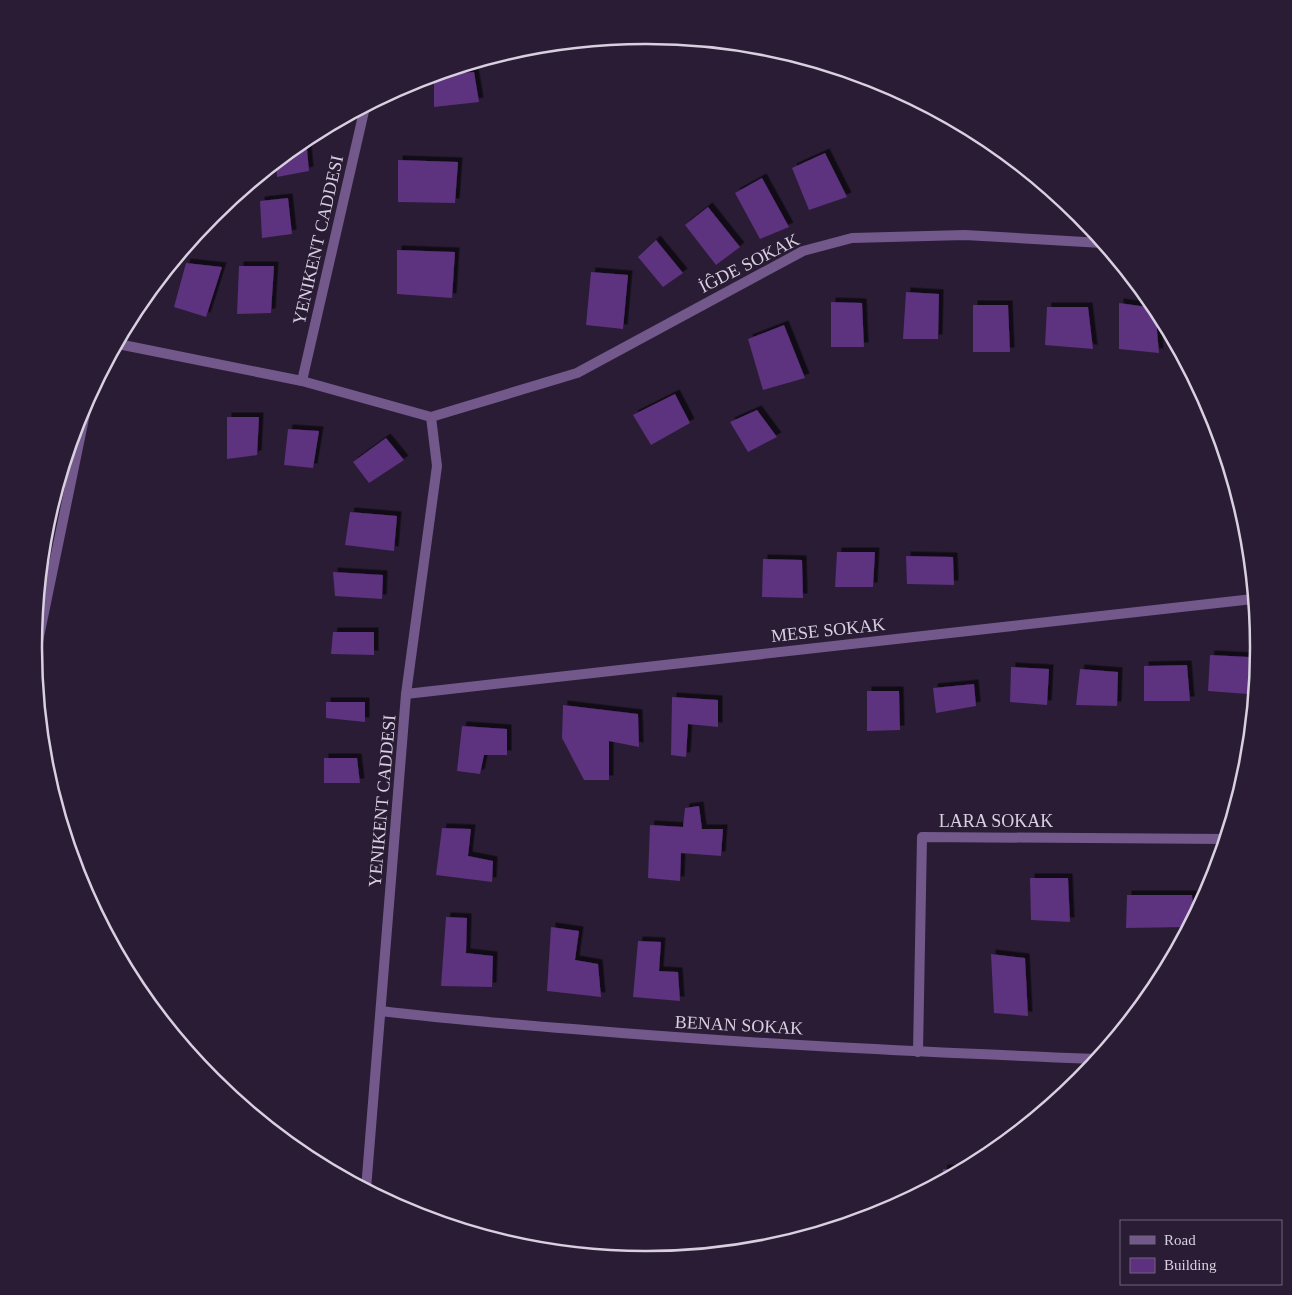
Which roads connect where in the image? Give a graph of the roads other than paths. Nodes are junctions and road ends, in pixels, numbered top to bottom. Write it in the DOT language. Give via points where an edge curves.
graph roads {
  1 [pos="364,114"];
  2 [pos="1093,242"];
  3 [pos="124,345"];
  4 [pos="302,381"];
  5 [pos="431,417"];
  6 [pos="79,443"];
  7 [pos="1247,600"];
  8 [pos="44,614"];
  9 [pos="406,694"];
  10 [pos="1218,839"];
  11 [pos="381,1011"];
  12 [pos="918,1052"];
  13 [pos="1087,1059"];
  14 [pos="367,1182"];
  1 -- 4 [label="street, YENIKENT CADDESI"];
  2 -- 5 [label="street, İĜDE SOKAK" via="965,235 852,238 803,251 577,373"];
  3 -- 4 [label="street"];
  4 -- 5 [label="street"];
  5 -- 9 [label="street, YENIKENT CADDESI" via="438,466"];
  6 -- 8 [label="street"];
  7 -- 9 [label="street, MESE SOKAK"];
  9 -- 11 [label="street, YENIKENT CADDESI"];
  10 -- 12 [label="street, LARA SOKAK" via="922,837"];
  11 -- 12 [label="street, BENAN SOKAK" via="680,1038"];
  11 -- 14 [label="street, YENIKENT CADDESI"];
  12 -- 13 [label="street, BENAN SOKAK"];
}
